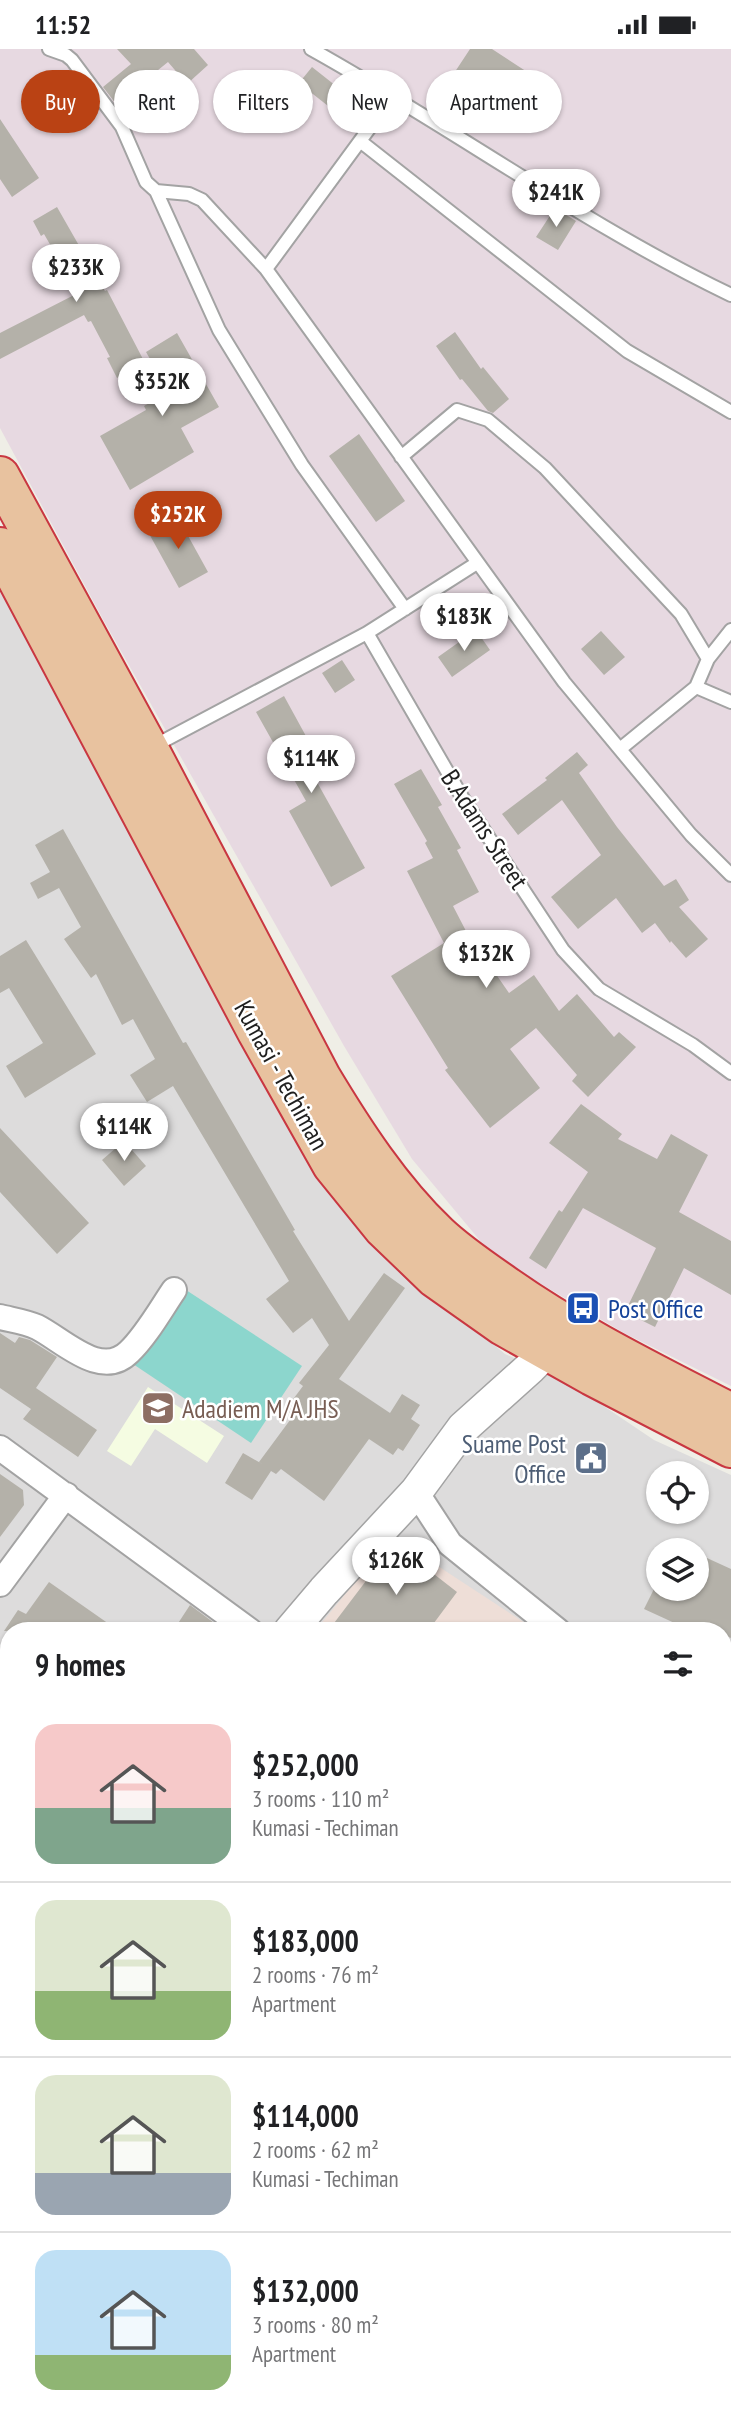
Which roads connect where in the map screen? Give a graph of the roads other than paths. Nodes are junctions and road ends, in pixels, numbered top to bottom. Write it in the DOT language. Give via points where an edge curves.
graph roads {
  1 [pos="49,49"];
  2 [pos="311,49"];
  3 [pos="348,70"];
  4 [pos="412,108"];
  5 [pos="366,133"];
  6 [pos="360,141"];
  7 [pos="156,191"];
  8 [pos="266,269"];
  9 [pos="731,295"];
  10 [pos="731,412"];
  11 [pos="401,457"];
  12 [pos="0,475"];
  13 [pos="0,547"];
  14 [pos="477,563"];
  15 [pos="405,609"];
  16 [pos="731,631"];
  17 [pos="367,633"];
  18 [pos="708,659"];
  19 [pos="696,687"];
  20 [pos="731,702"];
  21 [pos="149,749"];
  22 [pos="620,750"];
  23 [pos="731,875"];
  24 [pos="731,1073"];
  25 [pos="174,1290"];
  26 [pos="0,1317"];
  27 [pos="556,1338"];
  28 [pos="731,1413"];
  29 [pos="731,1447"];
  30 [pos="0,1448"];
  31 [pos="416,1493"];
  32 [pos="66,1495"];
  33 [pos="0,1584"];
  34 [pos="238,1622"];
  35 [pos="298,1622"];
  36 [pos="547,1622"];
  1 -- 7 [label="lane" via="72,60 122,127 146,182"];
  2 -- 3 [label="lane"];
  4 -- 9 [label="lane" via="544,191"];
  5 -- 6 [label="lane"];
  6 -- 8 [label="lane"];
  6 -- 10 [label="lane" via="627,351"];
  7 -- 8 [label="lane" via="202,200"];
  7 -- 15 [label="lane" via="219,330 302,465"];
  8 -- 11 [label="lane"];
  11 -- 14 [label="lane"];
  11 -- 18 [label="lane" via="457,410 488,420 545,468 681,614"];
  12 -- 21 [label="highway"];
  13 -- 27 [label="highway, Kumasi - Techiman" via="332,1165 383,1228 435,1278 503,1326"];
  14 -- 15 [label="lane"];
  14 -- 22 [label="lane"];
  15 -- 17 [label="lane"];
  16 -- 18 [label="lane"];
  17 -- 21 [label="lane"];
  17 -- 24 [label="lane, B.Adams Street" via="462,797 563,950 599,989"];
  18 -- 19 [label="lane"];
  19 -- 20 [label="lane"];
  19 -- 22 [label="lane"];
  21 -- 27 [label="highway" via="351,1127 438,1233 544,1313"];
  22 -- 23 [label="lane"];
  25 -- 26 [label="street" via="129,1352 107,1363 34,1325"];
  27 -- 28 [label="highway"];
  27 -- 29 [label="highway, Kumasi - Techiman"];
  27 -- 31 [label="street" via="520,1378 463,1428"];
  30 -- 32 [label="street"];
  31 -- 35 [label="street"];
  31 -- 36 [label="street" via="450,1544"];
  32 -- 33 [label="street"];
  32 -- 34 [label="street"];
}
